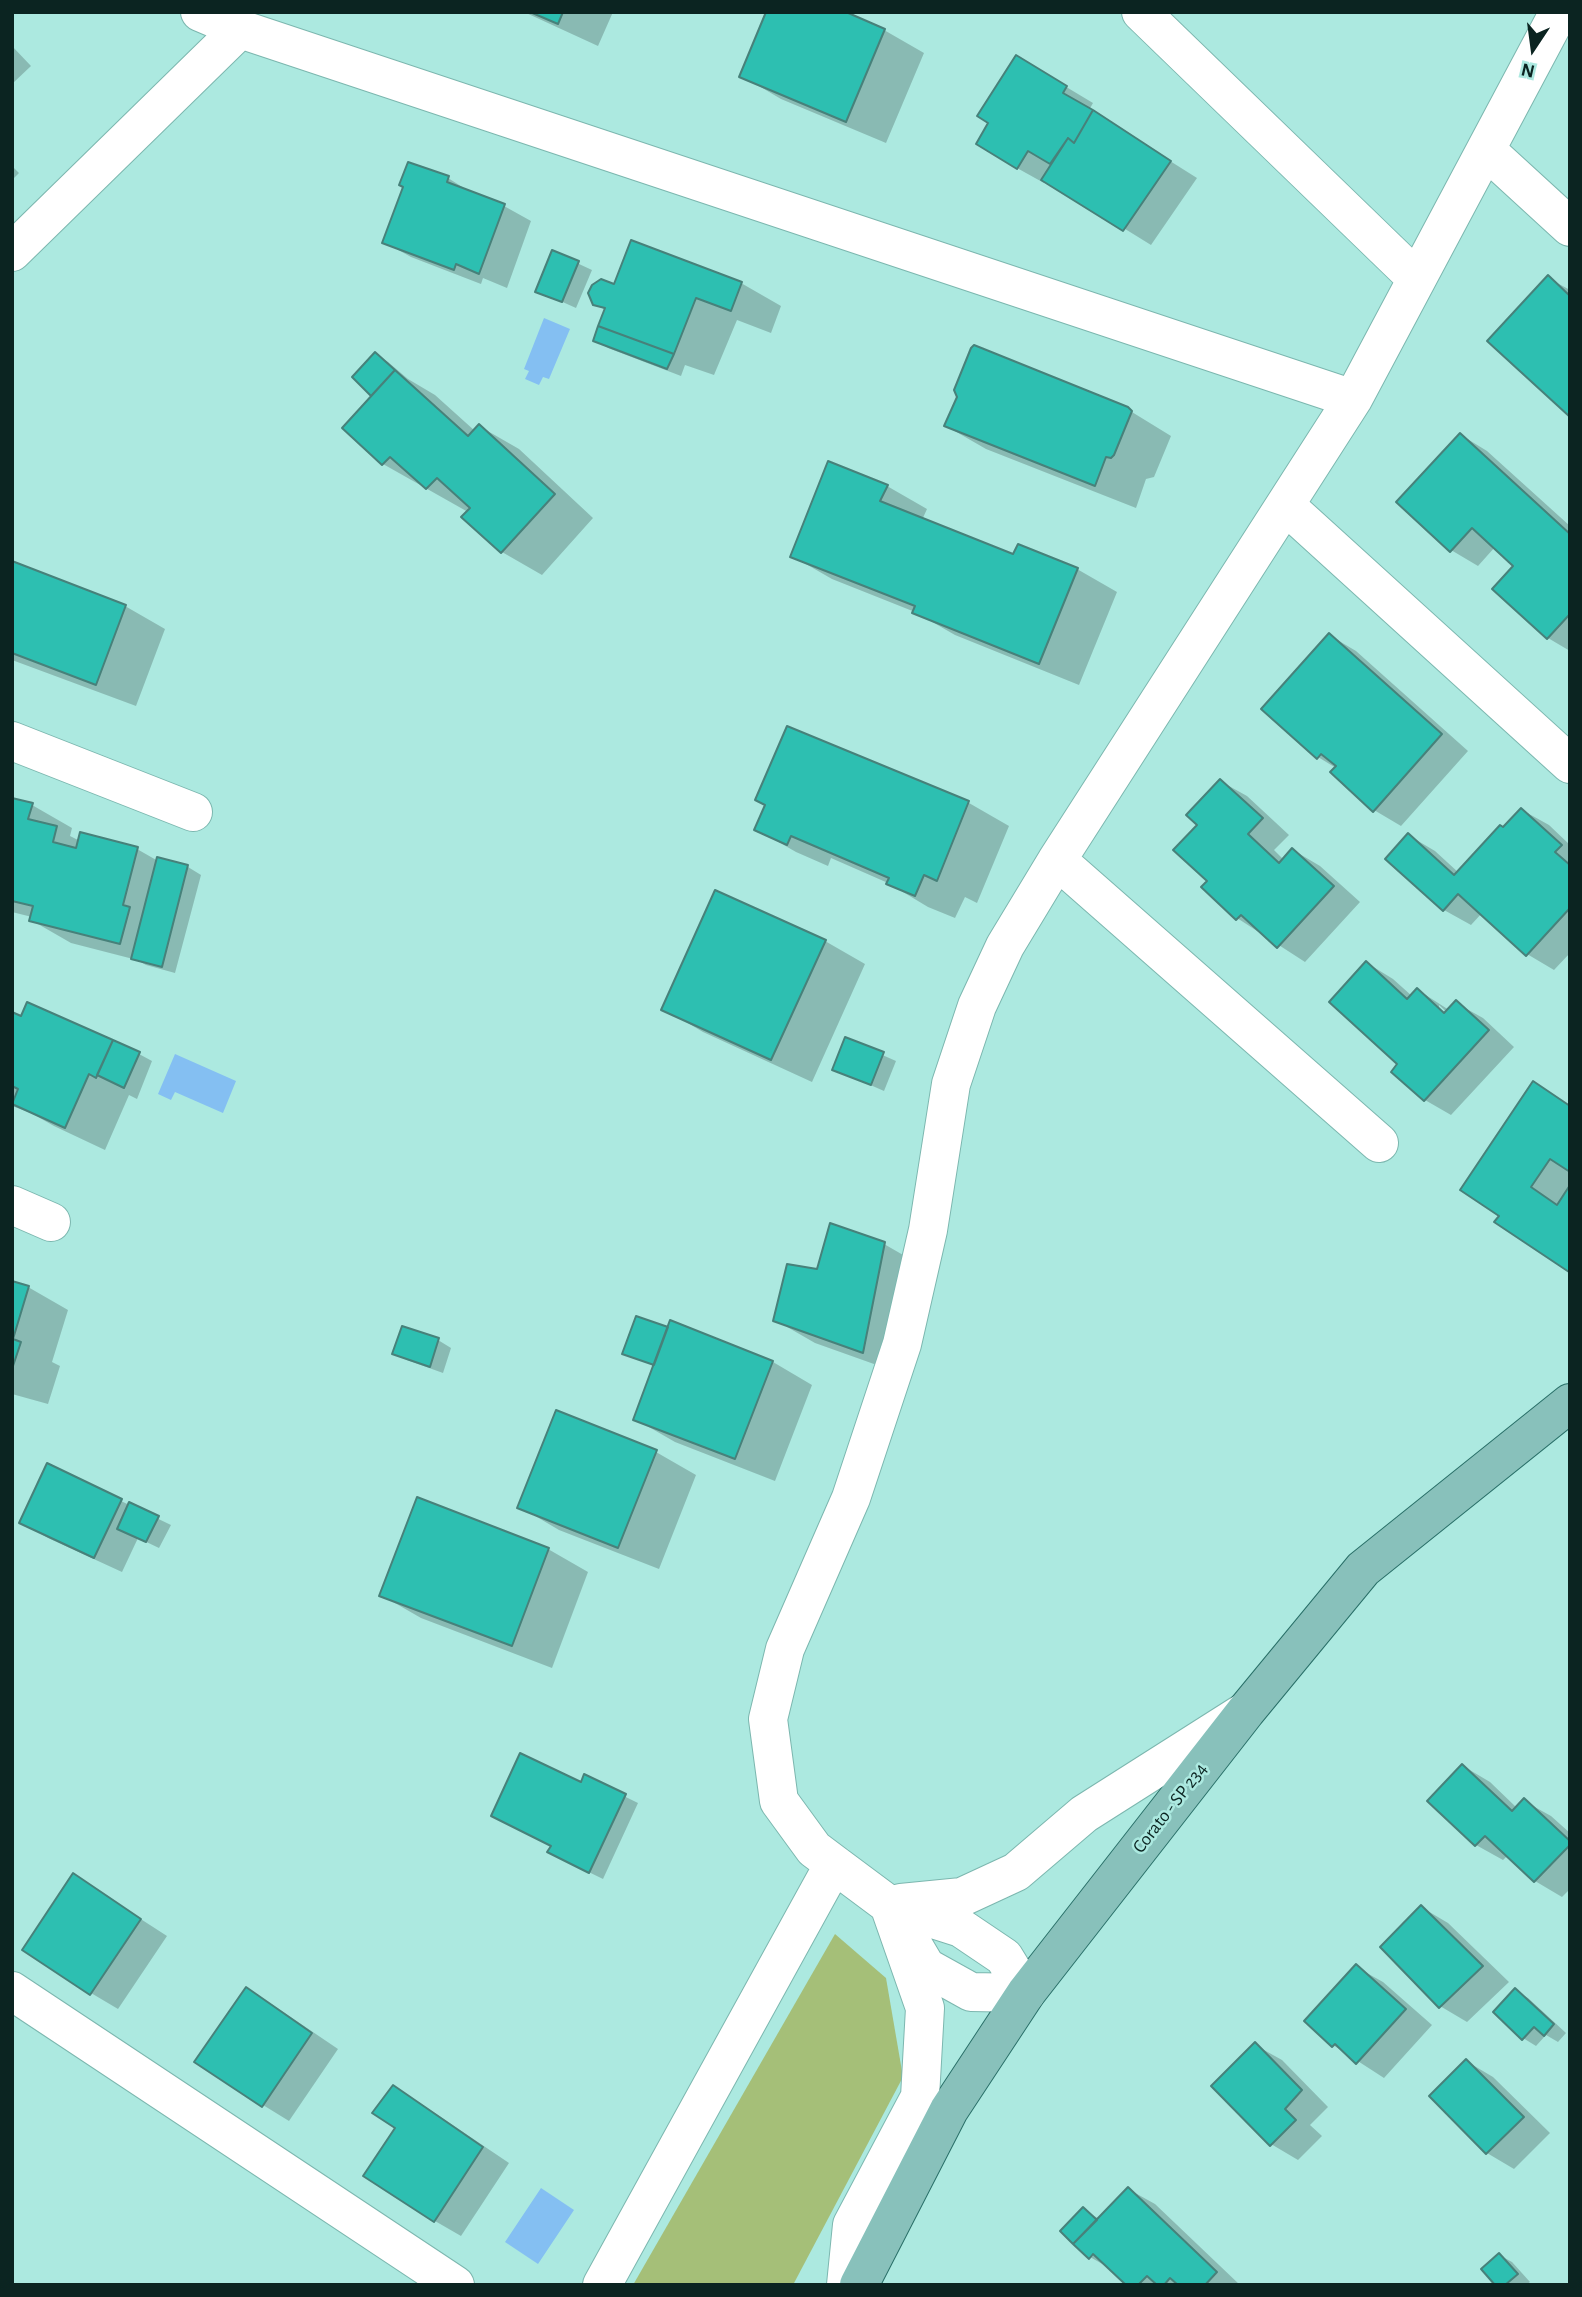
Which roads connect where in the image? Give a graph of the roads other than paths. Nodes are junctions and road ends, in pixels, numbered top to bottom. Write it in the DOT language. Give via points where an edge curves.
graph roads {
  1 [pos="200,12"];
  2 [pos="1141,12"];
  3 [pos="1559,12"];
  4 [pos="240,29"];
  5 [pos="1486,150"];
  6 [pos="1570,227"];
  7 [pos="12,252"];
  8 [pos="1417,279"];
  9 [pos="1353,399"];
  10 [pos="1285,505"];
  11 [pos="12,741"];
  12 [pos="1570,764"];
  13 [pos="193,813"];
  14 [pos="1057,859"];
  15 [pos="1379,1143"];
  16 [pos="12,1205"];
  17 [pos="51,1222"];
  18 [pos="1570,1403"];
  19 [pos="1246,1711"];
  20 [pos="834,1864"];
  21 [pos="889,1905"];
  22 [pos="12,1991"];
  23 [pos="1026,1993"];
  24 [pos="454,2285"];
  25 [pos="602,2285"];
  26 [pos="846,2285"];
  27 [pos="859,2285"];
  1 -- 4 [label="street"];
  2 -- 8 [label="street"];
  3 -- 5 [label="street"];
  4 -- 7 [label="street"];
  4 -- 9 [label="street"];
  5 -- 6 [label="street"];
  5 -- 8 [label="street"];
  8 -- 9 [label="street"];
  9 -- 10 [label="street"];
  10 -- 12 [label="street"];
  10 -- 14 [label="street"];
  11 -- 13 [label="street"];
  14 -- 15 [label="street"];
  14 -- 20 [label="street" via="1004,947 977,1006 951,1084 928,1230 902,1344 850,1498 785,1649 768,1719 779,1801 814,1849"];
  16 -- 17 [label="street"];
  18 -- 19 [label="main road, Corato - SP 234" via="1363,1569"];
  19 -- 21 [label="street" via="1084,1814 1016,1872 962,1897"];
  19 -- 23 [label="main road, Corato - SP 234"];
  20 -- 21 [label="street"];
  20 -- 25 [label="street"];
  21 -- 23 [label="street" via="961,1928 1004,1958"];
  21 -- 23 [label="street" via="926,1967 971,1992"];
  21 -- 26 [label="street" via="925,2008 920,2097 852,2225"];
  22 -- 24 [label="street"];
  23 -- 27 [label="main road, Corato - SP 234" via="949,2110"];
}
